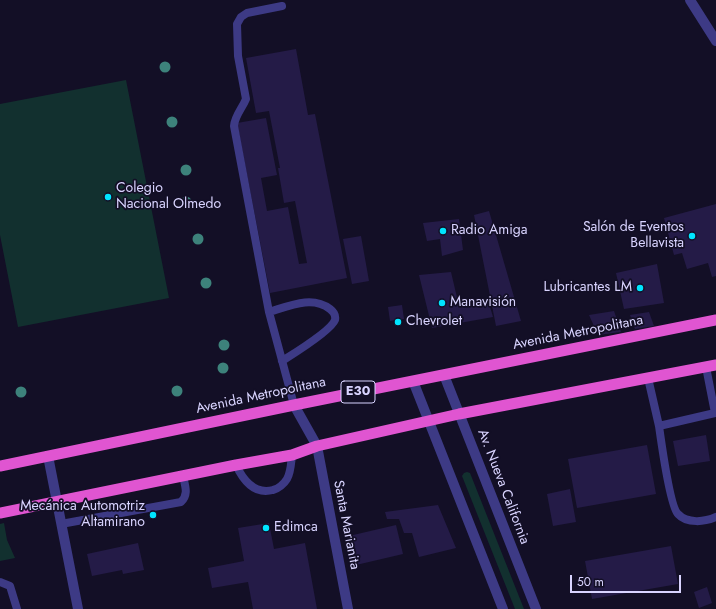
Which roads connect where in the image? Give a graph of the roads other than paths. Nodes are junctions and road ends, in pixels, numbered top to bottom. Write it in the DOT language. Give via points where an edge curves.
graph roads {
  1 [pos="690,0"];
  2 [pos="282,6"];
  3 [pos="716,41"];
  4 [pos="269,312"];
  5 [pos="716,320"];
  6 [pos="282,361"];
  7 [pos="711,366"];
  8 [pos="444,375"];
  9 [pos="648,378"];
  10 [pos="413,381"];
  11 [pos="294,405"];
  12 [pos="459,414"];
  13 [pos="715,416"];
  14 [pos="429,421"];
  15 [pos="659,426"];
  16 [pos="317,446"];
  17 [pos="292,455"];
  18 [pos="48,456"];
  19 [pos="236,465"];
  20 [pos="0,466"];
  21 [pos="183,476"];
  22 [pos="57,501"];
  23 [pos="0,513"];
  24 [pos="716,517"];
  25 [pos="61,524"];
  26 [pos="0,582"];
  27 [pos="17,609"];
  28 [pos="78,609"];
  29 [pos="348,609"];
  30 [pos="503,609"];
  31 [pos="536,609"];
  1 -- 3 [label="street"];
  2 -- 4 [label="lane" via="246,13 237,24 238,56 246,99 235,118 234,126"];
  4 -- 6 [label="lane"];
  4 -- 6 [label="lane" via="316,302 332,310 335,315 335,321 328,328 305,347"];
  5 -- 8 [label="highway, Avenida Metropolitana / E30"];
  6 -- 11 [label="lane"];
  7 -- 9 [label="highway"];
  7 -- 13 [label="lane"];
  8 -- 10 [label="highway, Avenida Metropolitana / E30"];
  8 -- 12 [label="street, Av. Nueva California"];
  9 -- 12 [label="highway"];
  9 -- 15 [label="lane"];
  10 -- 11 [label="highway, Avenida Metropolitana / E30"];
  10 -- 14 [label="street"];
  11 -- 16 [label="street, Santa Marianita"];
  11 -- 18 [label="highway, Avenida Metropolitana / E30"];
  12 -- 14 [label="highway"];
  12 -- 31 [label="street, Av. Nueva California"];
  13 -- 15 [label="lane"];
  14 -- 16 [label="highway"];
  14 -- 30 [label="street"];
  15 -- 24 [label="lane" via="677,514 688,520 708,521"];
  16 -- 17 [label="highway"];
  16 -- 29 [label="street, Santa Marianita"];
  17 -- 19 [label="highway"];
  17 -- 19 [label="lane" via="287,479 276,490 266,492 257,490 247,483"];
  18 -- 20 [label="highway, Avenida Metropolitana / E30"];
  18 -- 22 [label="street"];
  19 -- 21 [label="highway"];
  21 -- 22 [label="highway"];
  21 -- 25 [label="lane" via="186,497 181,502"];
  22 -- 23 [label="highway"];
  22 -- 25 [label="street"];
  25 -- 28 [label="street"];
  26 -- 27 [label="lane" via="10,586"];
}
